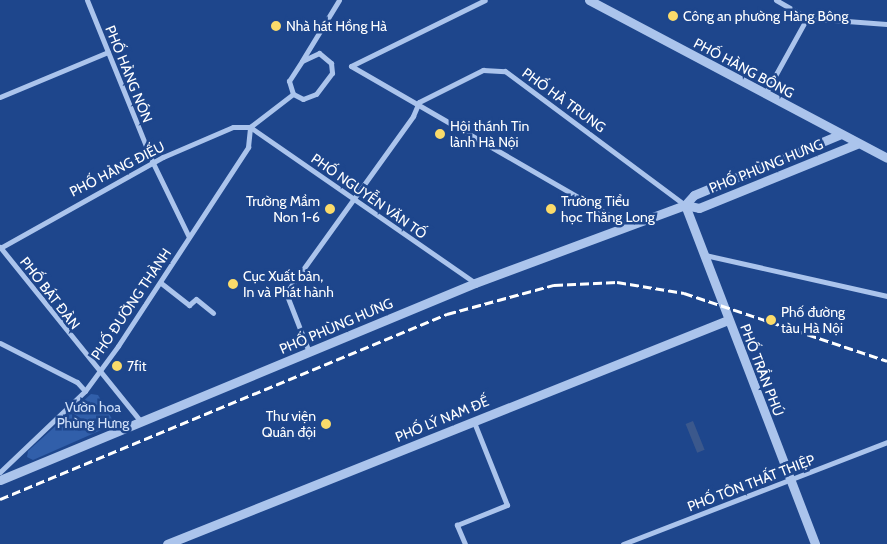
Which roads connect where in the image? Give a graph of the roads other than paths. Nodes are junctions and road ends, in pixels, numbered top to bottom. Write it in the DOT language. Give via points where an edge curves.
graph roads {
  1 [pos="87,0"];
  2 [pos="339,0"];
  3 [pos="485,0"];
  4 [pos="589,0"];
  5 [pos="776,0"];
  6 [pos="807,18"];
  7 [pos="887,24"];
  8 [pos="108,52"];
  9 [pos="302,61"];
  10 [pos="293,94"];
  11 [pos="765,94"];
  12 [pos="0,97"];
  13 [pos="418,102"];
  14 [pos="250,126"];
  15 [pos="839,134"];
  16 [pos="857,144"];
  17 [pos="887,158"];
  18 [pos="153,163"];
  19 [pos="353,200"];
  20 [pos="684,205"];
  21 [pos="626,225"];
  22 [pos="188,237"];
  23 [pos="0,247"];
  24 [pos="705,255"];
  25 [pos="161,283"];
  26 [pos="476,283"];
  27 [pos="887,296"];
  28 [pos="214,313"];
  29 [pos="728,320"];
  30 [pos="0,343"];
  31 [pos="309,352"];
  32 [pos="99,372"];
  33 [pos="85,391"];
  34 [pos="141,422"];
  35 [pos="474,422"];
  36 [pos="887,442"];
  37 [pos="0,472"];
  38 [pos="0,480"];
  39 [pos="790,480"];
  40 [pos="167,544"];
  41 [pos="465,544"];
  42 [pos="622,544"];
  43 [pos="816,544"];
  1 -- 8 [label="street, PHỐ HÀNG NÓN"];
  2 -- 9 [label="street"];
  3 -- 13 [label="street" via="351,66 410,101"];
  4 -- 11 [label="street, PHỐ HÀNG BÔNG"];
  5 -- 6 [label="street"];
  6 -- 7 [label="street"];
  6 -- 11 [label="street"];
  8 -- 12 [label="street"];
  8 -- 18 [label="street, PHỐ HÀNG NÓN"];
  9 -- 10 [label="street" via="289,81"];
  9 -- 10 [label="street" via="319,53 331,63 332,73 310,98"];
  10 -- 14 [label="street"];
  11 -- 15 [label="street, PHỐ HÀNG BÔNG"];
  13 -- 19 [label="street" via="413,116"];
  13 -- 20 [label="street, PHỐ HÀ TRUNG" via="483,70 504,71"];
  13 -- 21 [label="street"];
  14 -- 18 [label="street, PHỐ HÀNG ĐIẾU" via="233,127"];
  14 -- 19 [label="street, PHỐ NGUYỄN VĂN TỐ"];
  14 -- 22 [label="street, PHỐ ĐƯỜNG THÀNH" via="248,147"];
  15 -- 16 [label="street, PHỐ HÀNG BÔNG"];
  15 -- 20 [label="street, PHỐ PHÙNG HƯNG" via="694,195"];
  16 -- 17 [label="street, PHỐ HÀNG BÔNG"];
  16 -- 20 [label="street, PHỐ PHÙNG HƯNG" via="699,208"];
  18 -- 22 [label="street, PHỐ HÀNG NÓN"];
  18 -- 23 [label="street, PHỐ HÀNG ĐIẾU"];
  19 -- 26 [label="street, PHỐ NGUYỄN VĂN TỐ"];
  19 -- 31 [label="street" via="286,296"];
  20 -- 21 [label="street, PHỐ PHÙNG HƯNG"];
  20 -- 24 [label="street, PHỐ TRẦN PHÚ"];
  21 -- 26 [label="street, PHỐ PHÙNG HƯNG"];
  22 -- 25 [label="street, PHỐ ĐƯỜNG THÀNH"];
  23 -- 32 [label="street, PHỐ BÁT ĐÀN"];
  24 -- 27 [label="street"];
  24 -- 29 [label="street, PHỐ TRẦN PHÚ"];
  25 -- 28 [label="street" via="189,305 196,299"];
  25 -- 32 [label="street, PHỐ ĐƯỜNG THÀNH"];
  26 -- 31 [label="street, PHỐ PHÙNG HƯNG"];
  29 -- 35 [label="street, PHỐ LÝ NAM ĐẾ"];
  29 -- 39 [label="street, PHỐ TRẦN PHÚ"];
  30 -- 33 [label="street" via="77,382"];
  31 -- 34 [label="street, PHỐ PHÙNG HƯNG"];
  32 -- 33 [label="street, PHỐ ĐƯỜNG THÀNH"];
  32 -- 34 [label="street, PHỐ BÁT ĐÀN"];
  33 -- 37 [label="street, PHỐ ĐƯỜNG THÀNH"];
  34 -- 38 [label="street, PHỐ PHÙNG HƯNG"];
  35 -- 40 [label="street, PHỐ LÝ NAM ĐẾ"];
  35 -- 41 [label="street" via="507,506 457,525"];
  36 -- 39 [label="street, PHỐ TÔN THẤT THIỆP"];
  39 -- 42 [label="street, PHỐ TÔN THẤT THIỆP"];
  39 -- 43 [label="street, PHỐ TRẦN PHÚ"];
}
